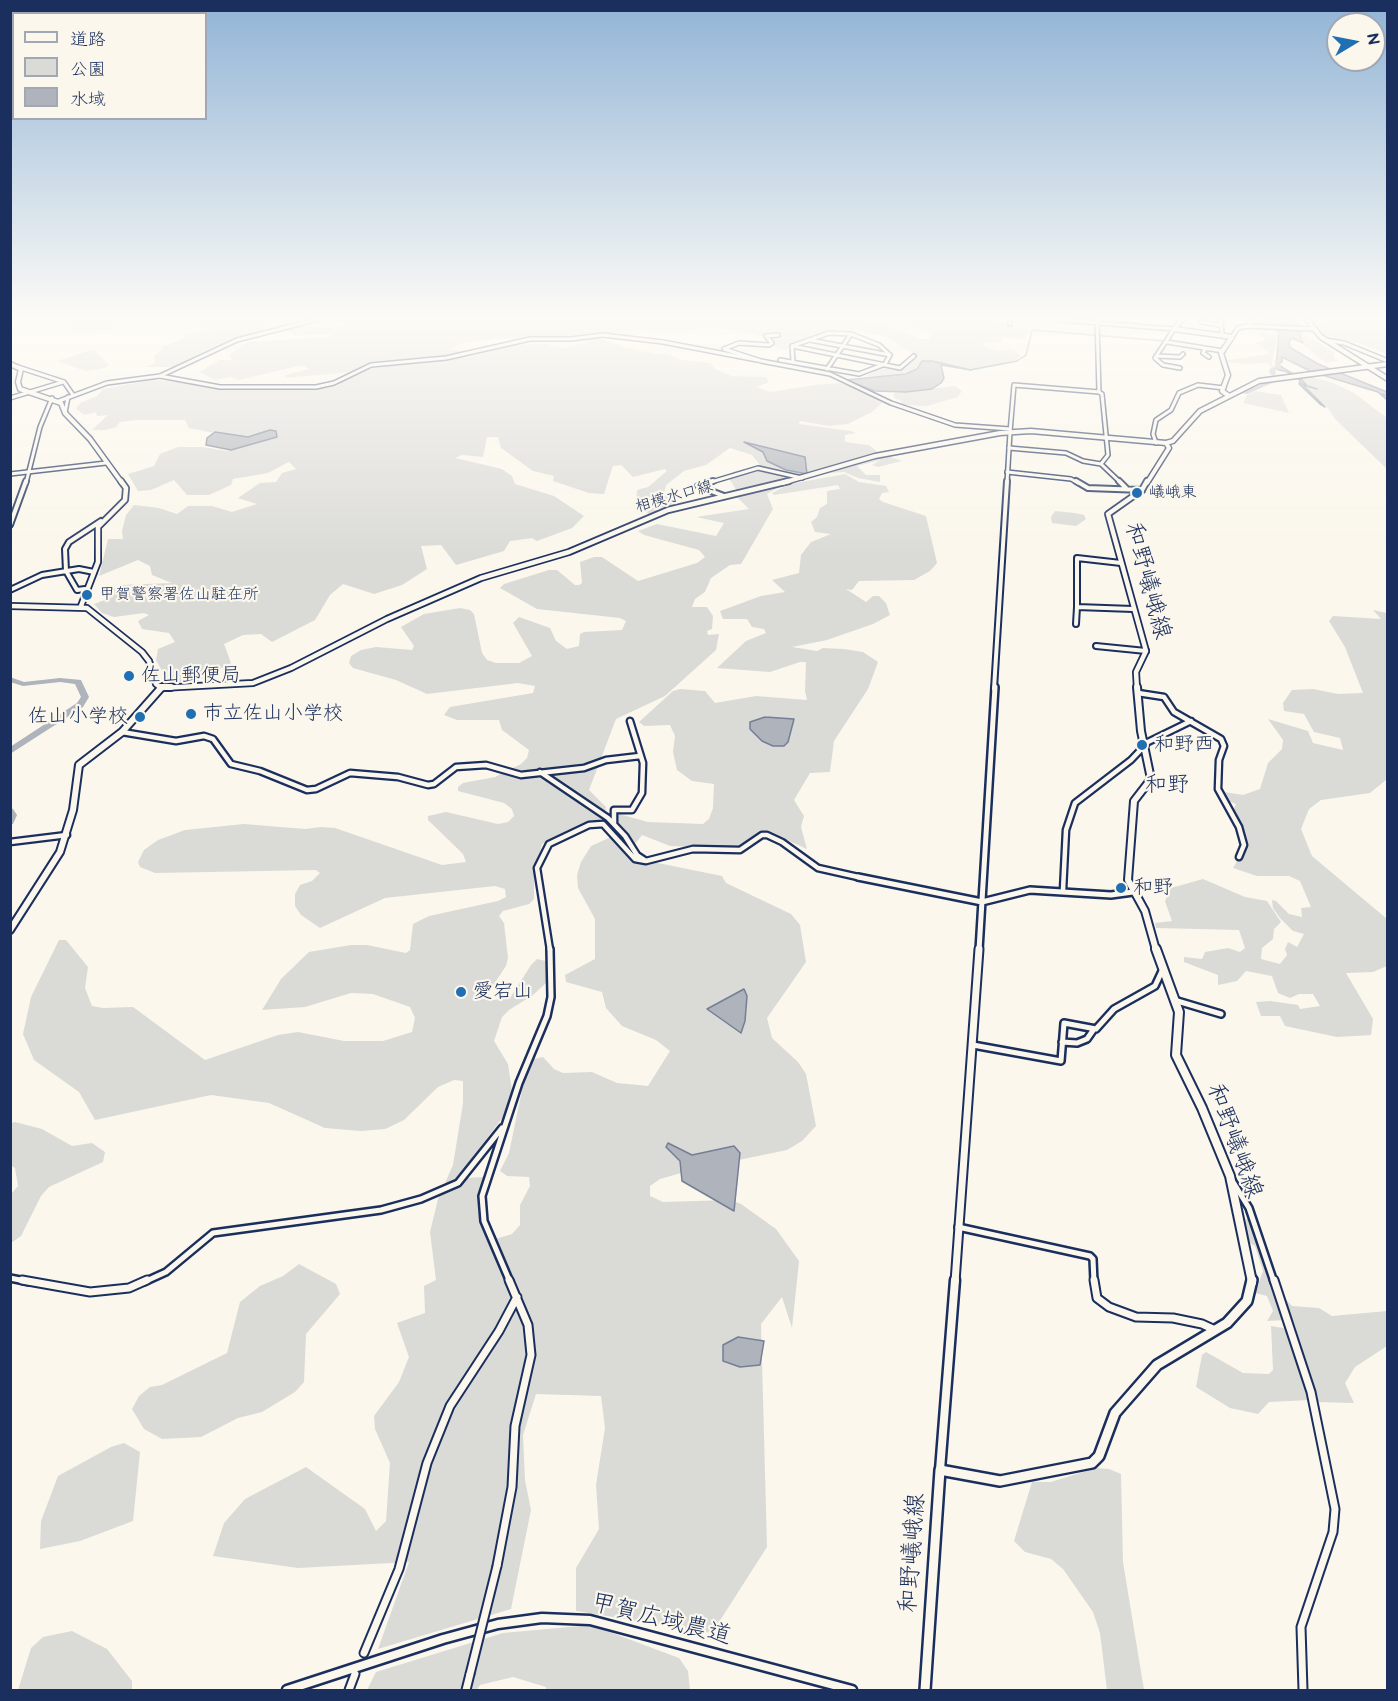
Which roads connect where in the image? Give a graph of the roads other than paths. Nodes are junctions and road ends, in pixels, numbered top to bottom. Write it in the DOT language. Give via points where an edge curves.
graph roads {
  1 [pos="51,399"];
  2 [pos="55,399"];
  3 [pos="62,399"];
  4 [pos="69,399"];
  5 [pos="885,399"];
  6 [pos="1013,399"];
  7 [pos="1102,399"];
  8 [pos="1176,399"];
  9 [pos="1222,399"];
  10 [pos="58,401"];
  11 [pos="65,413"];
  12 [pos="1010,430"];
  13 [pos="1106,439"];
  14 [pos="1166,443"];
  15 [pos="1156,444"];
  16 [pos="1009,448"];
  17 [pos="106,463"];
  18 [pos="1101,464"];
  19 [pos="30,472"];
  20 [pos="1007,472"];
  21 [pos="10,474"];
  22 [pos="803,478"];
  23 [pos="1126,488"];
  24 [pos="1142,490"];
  25 [pos="724,496"];
  26 [pos="101,521"];
  27 [pos="10,525"];
  28 [pos="1121,563"];
  29 [pos="66,571"];
  30 [pos="94,572"];
  31 [pos="85,589"];
  32 [pos="10,590"];
  33 [pos="10,606"];
  34 [pos="81,606"];
  35 [pos="1077,607"];
  36 [pos="1133,609"];
  37 [pos="1076,624"];
  38 [pos="1096,646"];
  39 [pos="1146,651"];
  40 [pos="161,688"];
  41 [pos="1138,693"];
  42 [pos="630,721"];
  43 [pos="1191,721"];
  44 [pos="122,732"];
  45 [pos="1145,745"];
  46 [pos="640,756"];
  47 [pos="540,772"];
  48 [pos="614,824"];
  49 [pos="67,835"];
  50 [pos="10,842"];
  51 [pos="1239,857"];
  52 [pos="646,861"];
  53 [pos="858,877"];
  54 [pos="1063,890"];
  55 [pos="1133,892"];
  56 [pos="982,902"];
  57 [pos="10,930"];
  58 [pos="1162,971"];
  59 [pos="1174,1000"];
  60 [pos="1221,1014"];
  61 [pos="1094,1029"];
  62 [pos="1062,1042"];
  63 [pos="973,1046"];
  64 [pos="504,1127"];
  65 [pos="1230,1176"];
  66 [pos="958,1227"];
  67 [pos="10,1278"];
  68 [pos="517,1297"];
  69 [pos="1215,1330"];
  70 [pos="940,1470"];
  71 [pos="364,1653"];
  72 [pos="355,1674"];
  73 [pos="287,1690"];
  74 [pos="349,1690"];
  75 [pos="466,1690"];
  76 [pos="852,1690"];
  77 [pos="925,1690"];
  78 [pos="1303,1690"];
  1 -- 19 [label="street" via="27,470"];
  2 -- 10 [label="main road"];
  3 -- 10 [label="street"];
  4 -- 11 [label="street"];
  5 -- 12 [label="street" via="956,425"];
  6 -- 12 [label="street"];
  7 -- 13 [label="street"];
  8 -- 15 [label="street" via="1170,410 1156,420"];
  9 -- 14 [label="main road" via="1200,411 1173,441"];
  10 -- 11 [label="main road"];
  11 -- 17 [label="main road"];
  12 -- 13 [label="main road, 相模水口線"];
  12 -- 16 [label="street"];
  12 -- 22 [label="main road, 相模水口線" via="875,456"];
  13 -- 15 [label="main road, 相模水口線"];
  13 -- 18 [label="street" via="1108,455"];
  14 -- 15 [label="main road, 相模水口線"];
  14 -- 24 [label="main road, 和野嶬峨線" via="1168,448"];
  16 -- 18 [label="street" via="1066,453"];
  16 -- 20 [label="street"];
  17 -- 19 [label="street"];
  17 -- 26 [label="main road" via="127,494"];
  18 -- 23 [label="street"];
  19 -- 21 [label="street"];
  19 -- 27 [label="street"];
  20 -- 23 [label="street" via="1071,479 1088,488"];
  20 -- 56 [label="street"];
  22 -- 25 [label="main road, 相模水口線"];
  22 -- 25 [label="street" via="758,468 698,486"];
  23 -- 24 [label="street"];
  24 -- 28 [label="main road, 和野嶬峨線" via="1108,514"];
  25 -- 40 [label="main road, 相模水口線" via="657,513 569,552 481,578 387,618 267,679 238,685"];
  26 -- 29 [label="street" via="66,545"];
  26 -- 30 [label="main road"];
  28 -- 35 [label="street" via="1077,558"];
  28 -- 36 [label="main road, 和野嶬峨線"];
  29 -- 30 [label="street"];
  29 -- 31 [label="street" via="77,590"];
  29 -- 32 [label="street" via="42,574"];
  30 -- 31 [label="main road"];
  31 -- 34 [label="main road"];
  33 -- 34 [label="main road"];
  34 -- 40 [label="main road" via="142,652"];
  35 -- 36 [label="street"];
  35 -- 37 [label="street"];
  36 -- 39 [label="main road, 和野嶬峨線"];
  38 -- 39 [label="street"];
  39 -- 41 [label="main road, 和野嶬峨線" via="1136,666"];
  40 -- 44 [label="main road"];
  41 -- 43 [label="street" via="1164,697 1171,709"];
  41 -- 45 [label="main road, 和野嶬峨線"];
  42 -- 46 [label="street"];
  43 -- 45 [label="street"];
  43 -- 51 [label="street" via="1224,743 1218,789 1239,827 1244,844"];
  44 -- 47 [label="street" via="176,741 204,736 213,739 231,764 307,790 350,773 434,784 456,767 486,765 515,774"];
  44 -- 49 [label="main road" via="79,765"];
  45 -- 54 [label="street" via="1075,803 1066,830"];
  45 -- 55 [label="main road, 和野嶬峨線" via="1151,773 1134,801 1128,868"];
  46 -- 47 [label="street" via="606,760 584,768"];
  46 -- 48 [label="street" via="643,764 639,801 632,810 614,810"];
  47 -- 48 [label="street"];
  48 -- 52 [label="street"];
  49 -- 50 [label="street"];
  49 -- 57 [label="main road" via="48,873"];
  52 -- 53 [label="street" via="693,849 740,850 767,836 818,868"];
  52 -- 64 [label="street" via="635,859 603,824 572,832 549,844 544,853 537,868 550,943 551,997"];
  53 -- 56 [label="street"];
  54 -- 55 [label="street" via="1111,895"];
  54 -- 56 [label="street" via="1030,890"];
  55 -- 58 [label="main road, 和野嶬峨線" via="1145,911"];
  56 -- 63 [label="street"];
  58 -- 59 [label="main road, 和野嶬峨線"];
  58 -- 61 [label="street" via="1155,986 1114,1009"];
  59 -- 60 [label="street"];
  59 -- 65 [label="main road, 和野嶬峨線" via="1180,1023 1176,1055"];
  61 -- 62 [label="street" via="1087,1039"];
  61 -- 62 [label="street" via="1064,1023"];
  62 -- 63 [label="street" via="1061,1061"];
  63 -- 66 [label="street"];
  64 -- 67 [label="street" via="458,1183 421,1199 381,1210 213,1233 166,1272 129,1288 90,1292"];
  64 -- 68 [label="street" via="482,1207 484,1221"];
  65 -- 69 [label="main road, 和野嶬峨線" via="1252,1274 1251,1291 1227,1323"];
  65 -- 78 [label="street" via="1249,1208 1295,1341 1311,1392 1334,1500 1333,1532 1302,1627"];
  66 -- 69 [label="street" via="1090,1256 1094,1292 1109,1307 1136,1317 1173,1318"];
  66 -- 70 [label="street"];
  68 -- 71 [label="street" via="450,1406 427,1463 399,1569"];
  68 -- 75 [label="street, bridge" via="528,1325 531,1355 515,1426 512,1487 497,1566"];
  69 -- 70 [label="main road, 和野嶬峨線" via="1156,1365 1115,1413 1099,1456 1092,1462 1000,1481"];
  70 -- 77 [label="main road, 和野嶬峨線"];
  72 -- 74 [label="street"];
  73 -- 76 [label="street, 甲賀広域農道" via="454,1636 542,1618 590,1620"];
}
